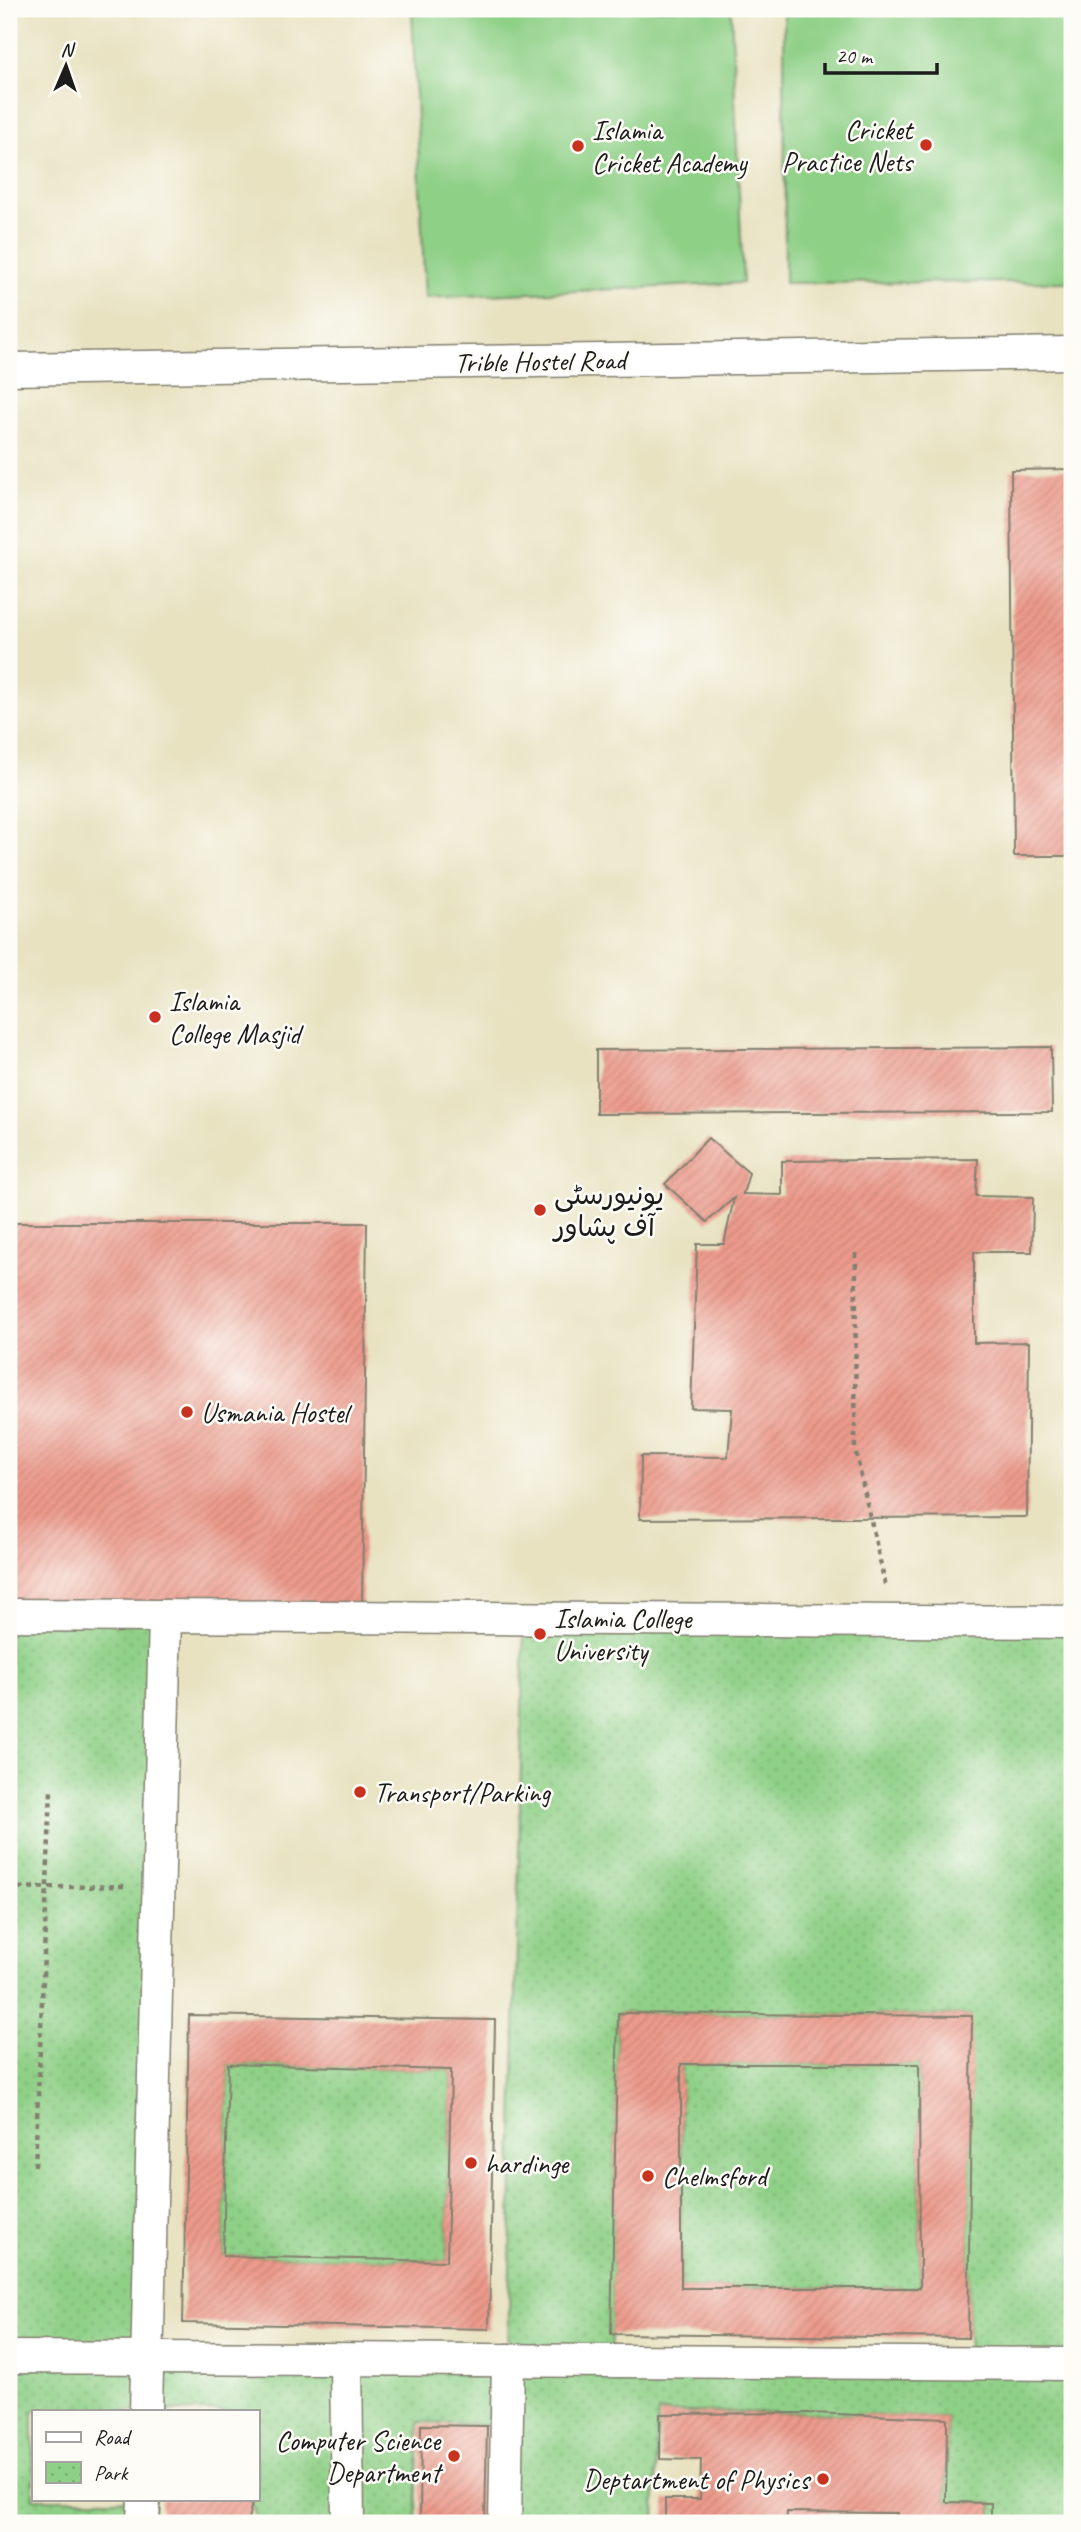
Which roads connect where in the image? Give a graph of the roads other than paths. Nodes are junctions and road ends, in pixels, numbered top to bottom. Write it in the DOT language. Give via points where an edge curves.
graph roads {
  1 [pos="1072,353"];
  2 [pos="9,369"];
  3 [pos="9,1615"];
  4 [pos="165,1616"];
  5 [pos="1072,1622"];
  6 [pos="9,2357"];
  7 [pos="147,2358"];
  8 [pos="346,2360"];
  9 [pos="508,2360"];
  10 [pos="1072,2364"];
  11 [pos="146,2410"];
  12 [pos="144,2500"];
  13 [pos="143,2523"];
  14 [pos="348,2523"];
  15 [pos="505,2523"];
  1 -- 2 [label="street, Trible Hostel Road"];
  3 -- 4 [label="street"];
  4 -- 5 [label="street"];
  4 -- 7 [label="street"];
  6 -- 7 [label="street"];
  7 -- 8 [label="street"];
  7 -- 11 [label="street"];
  8 -- 9 [label="street"];
  8 -- 14 [label="street"];
  9 -- 10 [label="street"];
  9 -- 15 [label="street"];
  12 -- 13 [label="street"];
}
